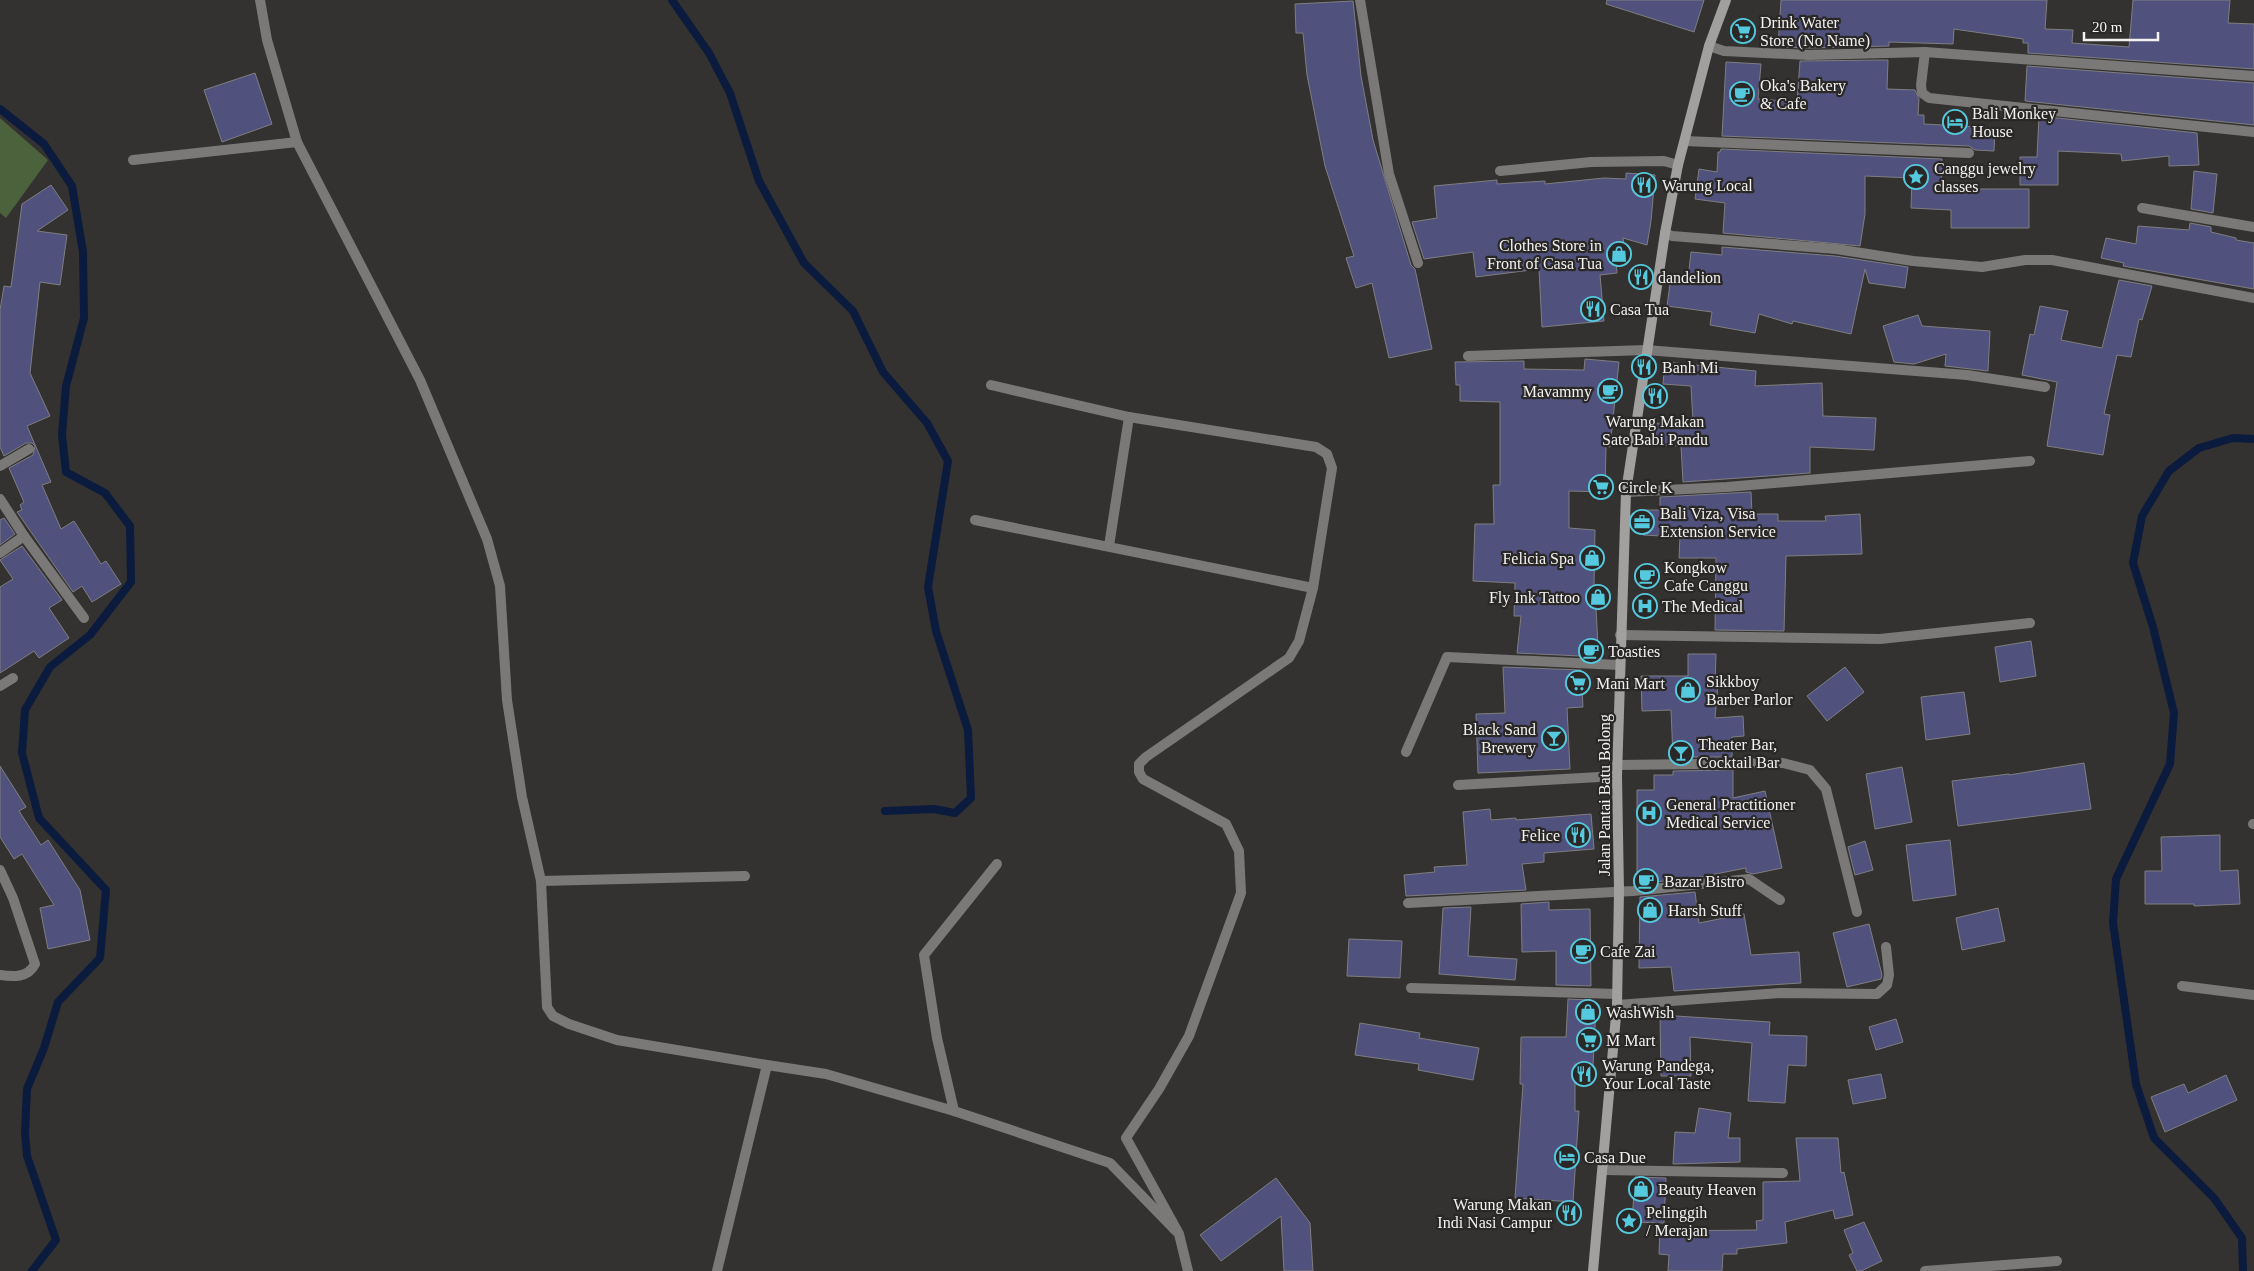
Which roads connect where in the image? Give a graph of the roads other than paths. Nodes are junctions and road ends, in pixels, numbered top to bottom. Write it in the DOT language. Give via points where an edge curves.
graph roads {
  1 [pos="260,0"];
  2 [pos="1360,0"];
  3 [pos="1726,0"];
  4 [pos="1709,46"];
  5 [pos="1925,52"];
  6 [pos="2254,76"];
  7 [pos="2254,132"];
  8 [pos="1685,141"];
  9 [pos="297,142"];
  10 [pos="1969,153"];
  11 [pos="133,160"];
  12 [pos="1678,165"];
  13 [pos="1500,170"];
  14 [pos="2142,208"];
  15 [pos="2254,227"];
  16 [pos="1664,233"];
  17 [pos="1418,263"];
  18 [pos="2254,298"];
  19 [pos="1646,350"];
  20 [pos="1468,356"];
  21 [pos="991,385"];
  22 [pos="2045,387"];
  23 [pos="1129,417"];
  24 [pos="29,449"];
  25 [pos="2030,461"];
  26 [pos="0,466"];
  27 [pos="1626,492"];
  28 [pos="0,499"];
  29 [pos="975,520"];
  30 [pos="24,536"];
  31 [pos="1108,546"];
  32 [pos="0,553"];
  33 [pos="1313,588"];
  34 [pos="84,618"];
  35 [pos="2030,623"];
  36 [pos="1620,635"];
  37 [pos="1620,666"];
  38 [pos="13,678"];
  39 [pos="0,686"];
  40 [pos="1406,752"];
  41 [pos="1618,765"];
  42 [pos="1617,776"];
  43 [pos="1458,785"];
  44 [pos="997,864"];
  45 [pos="0,870"];
  46 [pos="745,876"];
  47 [pos="541,881"];
  48 [pos="1619,891"];
  49 [pos="1780,900"];
  50 [pos="1408,903"];
  51 [pos="1857,912"];
  52 [pos="1886,946"];
  53 [pos="0,975"];
  54 [pos="2182,986"];
  55 [pos="1411,988"];
  56 [pos="1617,994"];
  57 [pos="2254,995"];
  58 [pos="1617,1005"];
  59 [pos="766,1065"];
  60 [pos="954,1112"];
  61 [pos="1604,1170"];
  62 [pos="1782,1172"];
  63 [pos="1179,1234"];
  64 [pos="2057,1261"];
  65 [pos="717,1271"];
  66 [pos="1188,1271"];
  67 [pos="1592,1271"];
  68 [pos="1925,1271"];
  1 -- 9 [label="street" via="267,40"];
  2 -- 17 [label="street" via="1389,174"];
  3 -- 4 [label="street, Jalan Pantai Batu Bolong"];
  4 -- 5 [label="street" via="1724,51 1809,55"];
  4 -- 8 [label="street, Jalan Pantai Batu Bolong"];
  5 -- 6 [label="street"];
  5 -- 7 [label="street" via="1921,85 1922,93 1929,98"];
  8 -- 10 [label="street"];
  8 -- 12 [label="street, Jalan Pantai Batu Bolong"];
  9 -- 11 [label="street"];
  9 -- 47 [label="street" via="420,380 487,539 500,586 507,700 519,778"];
  12 -- 13 [label="street" via="1664,161 1591,162"];
  12 -- 16 [label="street, Jalan Pantai Batu Bolong"];
  14 -- 15 [label="street"];
  16 -- 18 [label="street" via="1982,267 2025,260 2052,260"];
  16 -- 19 [label="street, Jalan Pantai Batu Bolong"];
  19 -- 20 [label="street"];
  19 -- 22 [label="street" via="1967,375"];
  19 -- 27 [label="street, Jalan Pantai Batu Bolong"];
  21 -- 23 [label="street"];
  23 -- 31 [label="street"];
  23 -- 33 [label="street" via="1316,447 1327,454 1332,468"];
  24 -- 26 [label="street"];
  25 -- 27 [label="street" via="1727,487"];
  27 -- 36 [label="street, Jalan Pantai Batu Bolong"];
  28 -- 30 [label="street"];
  29 -- 31 [label="street"];
  30 -- 32 [label="street"];
  30 -- 34 [label="street"];
  31 -- 33 [label="street"];
  33 -- 63 [label="street" via="1299,641 1289,658 1139,764 1143,779 1226,824 1239,851 1241,893 1188,1036 1159,1089 1126,1138"];
  35 -- 36 [label="street" via="1880,639"];
  36 -- 37 [label="street, Jalan Pantai Batu Bolong"];
  37 -- 40 [label="street" via="1447,657"];
  37 -- 41 [label="street, Jalan Pantai Batu Bolong"];
  38 -- 39 [label="street"];
  41 -- 42 [label="street, Jalan Pantai Batu Bolong"];
  41 -- 51 [label="street" via="1783,763 1810,770 1826,788"];
  42 -- 43 [label="street"];
  42 -- 48 [label="street, Jalan Pantai Batu Bolong"];
  44 -- 60 [label="street" via="924,955 937,1038"];
  45 -- 53 [label="street" via="34,964 32,970 25,974"];
  46 -- 47 [label="street"];
  47 -- 59 [label="street" via="547,1007 553,1016 617,1040"];
  48 -- 49 [label="street" via="1749,879"];
  48 -- 50 [label="street"];
  48 -- 56 [label="street, Jalan Pantai Batu Bolong"];
  52 -- 58 [label="street" via="1887,985 1877,994 1781,993"];
  54 -- 57 [label="street"];
  55 -- 56 [label="street"];
  56 -- 58 [label="street, Jalan Pantai Batu Bolong"];
  58 -- 61 [label="street, Jalan Pantai Batu Bolong"];
  59 -- 60 [label="street" via="826,1074"];
  59 -- 65 [label="street"];
  60 -- 63 [label="street" via="1110,1163"];
  61 -- 62 [label="street"];
  61 -- 67 [label="street, Jalan Pantai Batu Bolong"];
  63 -- 66 [label="street"];
  64 -- 68 [label="street"];
}
